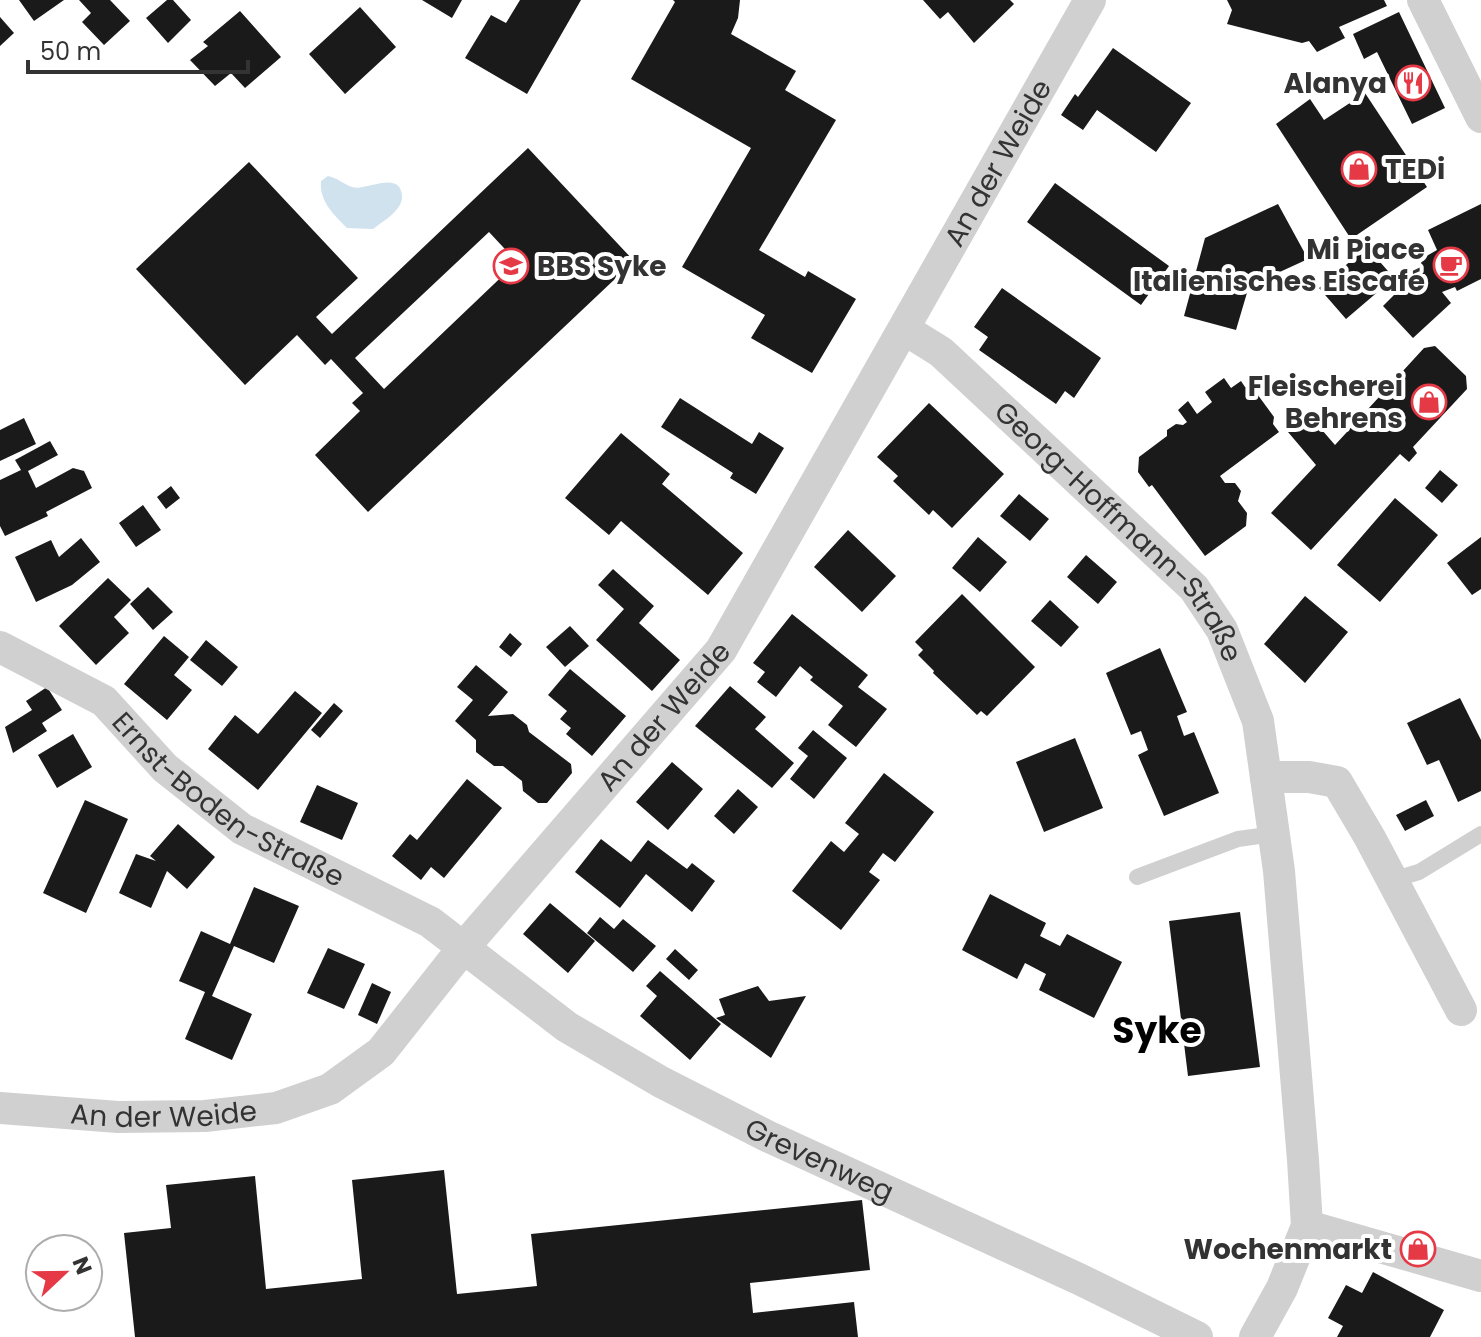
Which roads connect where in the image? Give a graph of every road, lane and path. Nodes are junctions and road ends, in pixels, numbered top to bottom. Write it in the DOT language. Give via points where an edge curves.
graph roads {
  1 [pos="1090,0"];
  2 [pos="1423,0"];
  3 [pos="1481,117"];
  4 [pos="904,329"];
  5 [pos="0,647"];
  6 [pos="1266,777"];
  7 [pos="1274,834"];
  8 [pos="1481,834"];
  9 [pos="1137,877"];
  10 [pos="1392,880"];
  11 [pos="464,947"];
  12 [pos="1461,1010"];
  13 [pos="0,1108"];
  14 [pos="1307,1226"];
  15 [pos="1481,1276"];
  16 [pos="1197,1337"];
  17 [pos="1255,1337"];
  1 -- 4 [label="street, An der Weide"];
  2 -- 3 [label="street"];
  4 -- 6 [label="street, Georg-Hoffmann-Straße" via="941,352 1194,588 1222,630 1258,721"];
  4 -- 11 [label="street, An der Weide" via="721,650"];
  5 -- 11 [label="street, Ernst-Boden-Straße" via="104,701 165,768 242,829 430,922"];
  6 -- 7 [label="street, Georg-Hoffmann-Straße"];
  6 -- 10 [label="street" via="1337,782"];
  7 -- 9 [label="lane" via="1238,839"];
  7 -- 14 [label="street, Georg-Hoffmann-Straße"];
  8 -- 10 [label="lane" via="1419,872"];
  10 -- 12 [label="street"];
  11 -- 13 [label="street, An der Weide" via="381,1052 330,1089 276,1108 118,1117"];
  11 -- 16 [label="street, Grevenweg" via="567,1027 661,1082"];
  14 -- 15 [label="street"];
  14 -- 17 [label="street, Georg-Hoffmann-Straße"];
}
